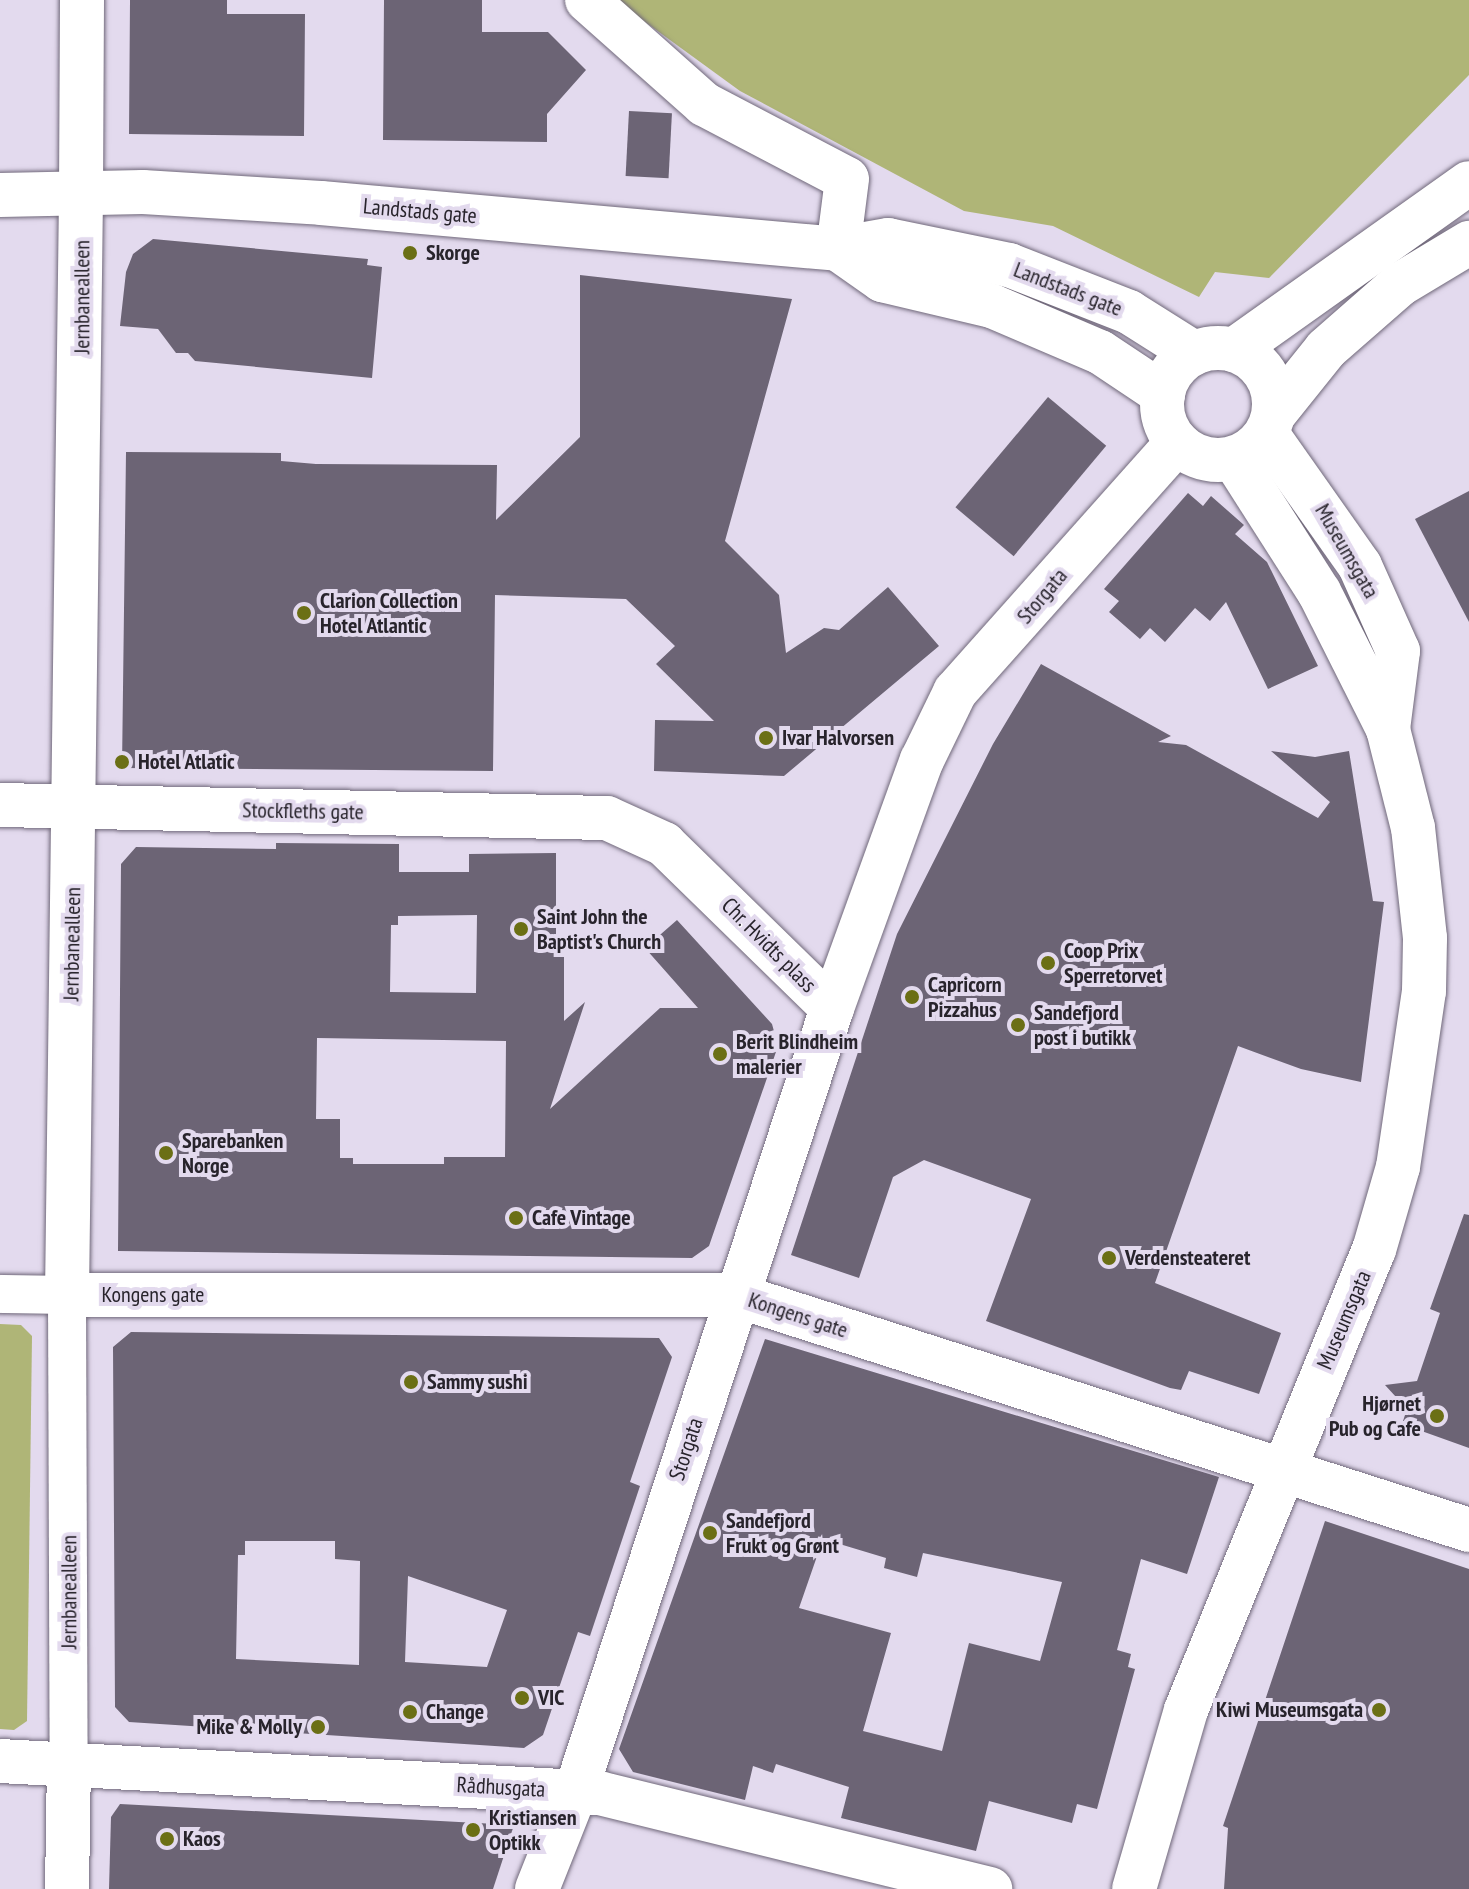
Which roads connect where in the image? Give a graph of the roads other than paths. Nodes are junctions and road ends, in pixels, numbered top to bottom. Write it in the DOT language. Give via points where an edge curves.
graph roads {
  1 [pos="82,0"];
  2 [pos="587,0"];
  3 [pos="1469,183"];
  4 [pos="81,192"];
  5 [pos="0,195"];
  6 [pos="1469,243"];
  7 [pos="838,249"];
  8 [pos="1214,352"];
  9 [pos="1163,394"];
  10 [pos="1258,436"];
  11 [pos="1177,443"];
  12 [pos="922,760"];
  13 [pos="0,805"];
  14 [pos="73,806"];
  15 [pos="607,818"];
  16 [pos="832,1008"];
  17 [pos="0,1294"];
  18 [pos="67,1295"];
  19 [pos="735,1295"];
  20 [pos="1282,1468"];
  21 [pos="1469,1530"];
  22 [pos="0,1761"];
  23 [pos="69,1763"];
  24 [pos="576,1791"];
  25 [pos="67,1889"];
  26 [pos="537,1889"];
  27 [pos="990,1889"];
  28 [pos="1134,1889"];
  1 -- 4 [label="street, Jernbanealleen"];
  2 -- 7 [label="street" via="704,104 847,179"];
  3 -- 8 [label="street"];
  4 -- 5 [label="street, Landstads gate"];
  4 -- 7 [label="street, Landstads gate" via="321,203"];
  4 -- 14 [label="street, Jernbanealleen"];
  6 -- 10 [label="street" via="1399,285 1326,349"];
  7 -- 8 [label="street, Landstads gate" via="888,240 1009,265"];
  7 -- 9 [label="street, Landstads gate" via="882,280 992,306 1100,352"];
  8 -- 9 [label="street" via="1174,370"];
  8 -- 10 [label="street" via="1261,368 1270,382"];
  9 -- 11 [label="street" via="1167,429"];
  10 -- 11 [label="street" via="1203,459"];
  10 -- 20 [label="street, Museumsgata" via="1319,592 1388,729 1413,828 1425,938 1415,1077 1398,1167 1374,1250"];
  11 -- 12 [label="street, Storgata" via="955,692"];
  12 -- 16 [label="street, Chr. Hvidts plass"];
  13 -- 14 [label="street, Stockfleths gate"];
  14 -- 15 [label="street, Stockfleths gate"];
  14 -- 18 [label="street, Jernbanealleen"];
  15 -- 16 [label="street, Chr. Hvidts plass" via="664,844"];
  16 -- 19 [label="street, Storgata"];
  17 -- 18 [label="street, Kongens gate"];
  18 -- 19 [label="street, Kongens gate"];
  18 -- 23 [label="street, Jernbanealleen"];
  19 -- 20 [label="street, Kongens gate"];
  19 -- 24 [label="street, Storgata"];
  20 -- 21 [label="street, Kongens gate"];
  20 -- 28 [label="street, Museumsgata" via="1186,1710"];
  22 -- 23 [label="street, Rådhusgata"];
  23 -- 24 [label="street, Rådhusgata"];
  23 -- 25 [label="street, Jernbanealleen"];
  24 -- 26 [label="street, Storgata"];
  24 -- 27 [label="street, Rådhusgata"];
}
